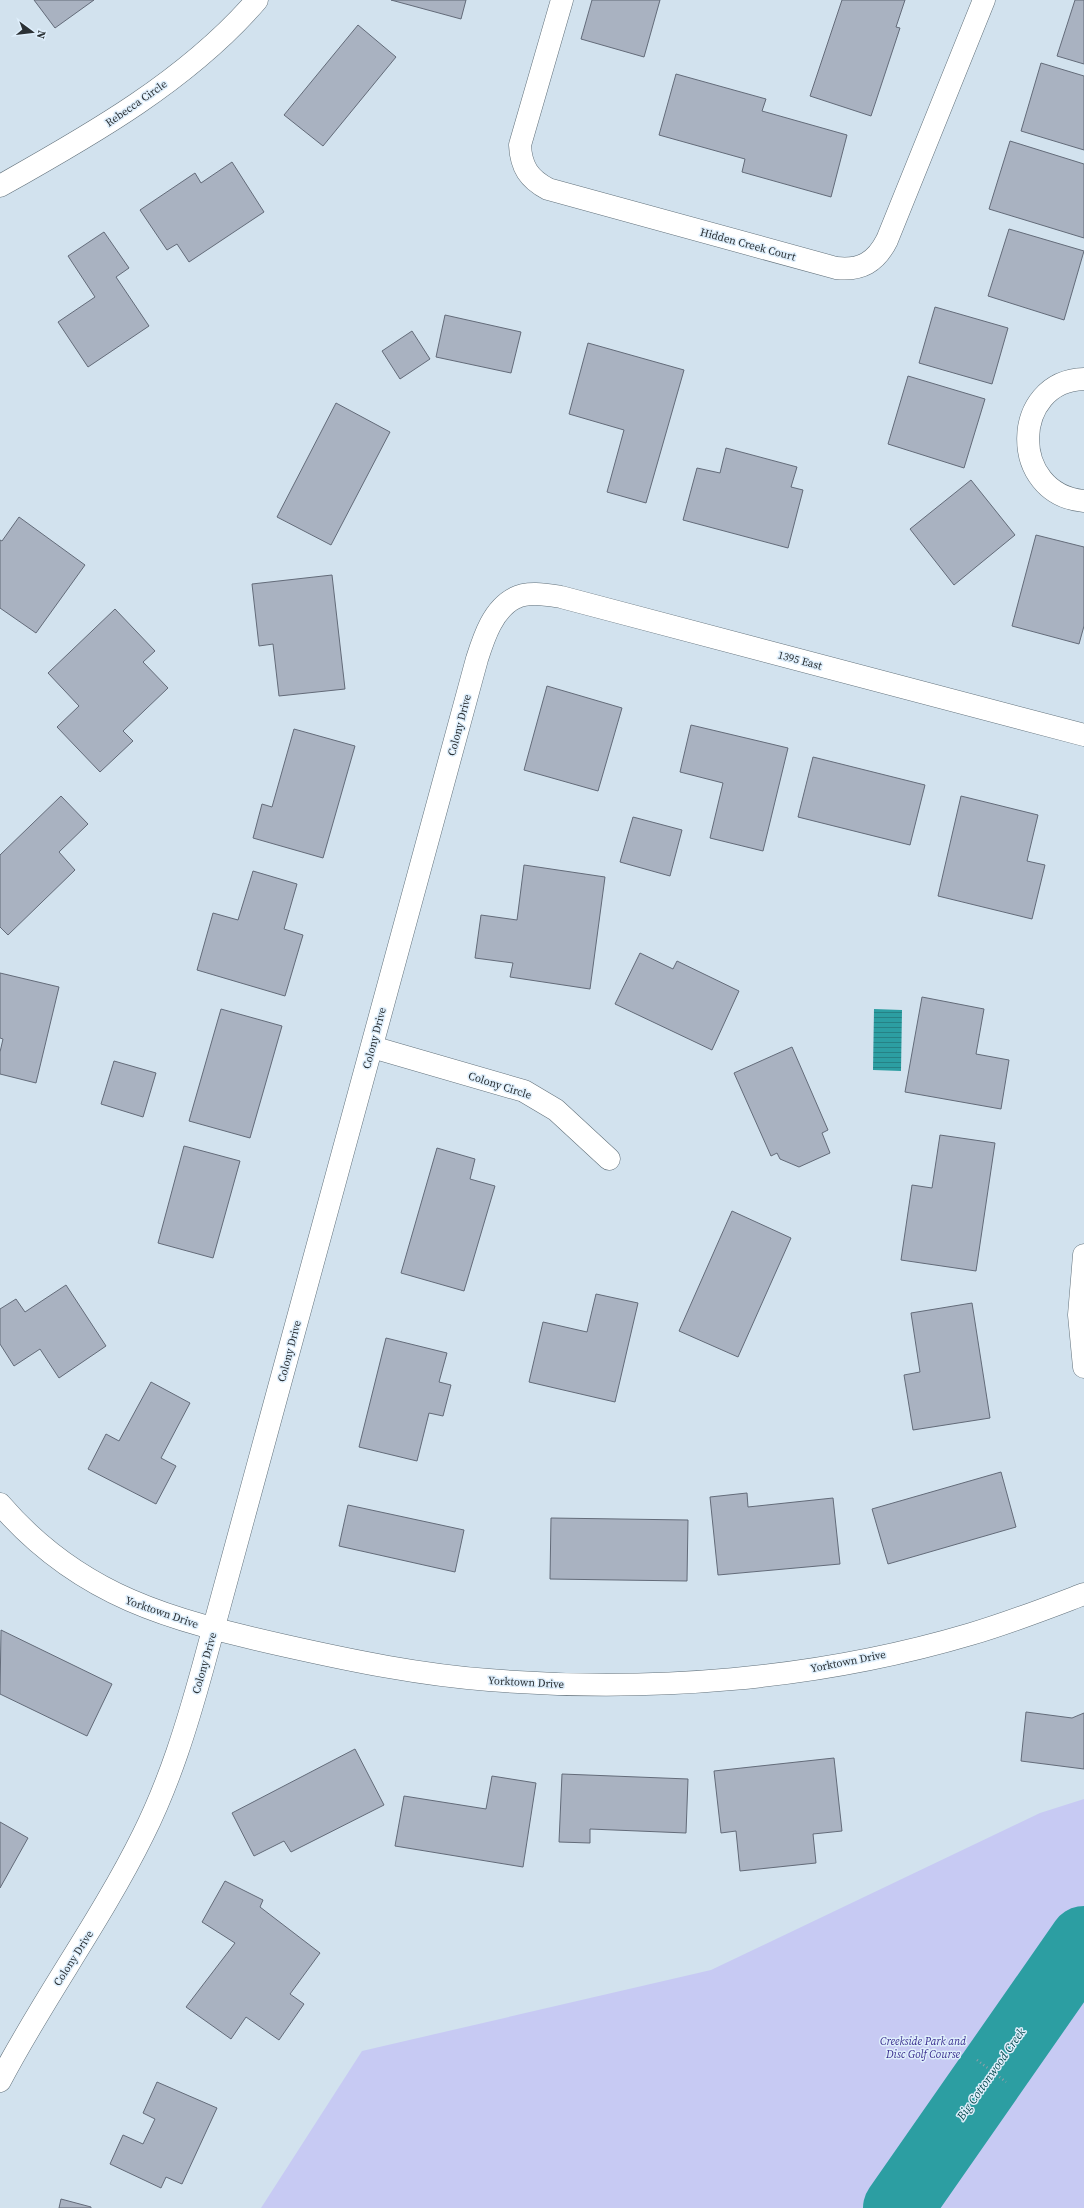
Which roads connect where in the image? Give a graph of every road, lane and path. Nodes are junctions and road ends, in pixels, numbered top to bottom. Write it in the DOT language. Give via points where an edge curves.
graph roads {
  1 [pos="258,0"];
  2 [pos="562,0"];
  3 [pos="984,0"];
  4 [pos="0,186"];
  5 [pos="1084,379"];
  6 [pos="1084,501"];
  7 [pos="516,597"];
  8 [pos="1084,735"];
  9 [pos="372,1047"];
  10 [pos="609,1159"];
  11 [pos="1084,1255"];
  12 [pos="1084,1367"];
  13 [pos="0,1504"];
  14 [pos="1084,1594"];
  15 [pos="214,1629"];
  16 [pos="977,2060"];
  17 [pos="0,2081"];
  18 [pos="1006,2082"];
  1 -- 4 [label="street, Rebecca Circle" via="194,61 68,148"];
  2 -- 3 [label="street, Hidden Creek Court" via="520,146 523,166 529,176 548,189 836,268 849,269 862,266 882,251"];
  5 -- 6 [label="street" via="1059,386 1041,401 1030,422 1027,444 1033,467 1047,486 1066,498"];
  7 -- 8 [label="street, 1395 East" via="546,595 576,600"];
  7 -- 9 [label="street, Colony Drive" via="501,608 482,641"];
  9 -- 10 [label="street, Colony Circle" via="530,1094 556,1110"];
  9 -- 15 [label="street, Colony Drive"];
  11 -- 12 [label="street" via="1079,1315"];
  13 -- 15 [label="street, Yorktown Drive" via="33,1537 88,1580 140,1606"];
  14 -- 15 [label="street, Yorktown Drive" via="970,1634 886,1654 809,1669 645,1685 567,1685 487,1680 332,1656"];
  15 -- 17 [label="street, Colony Drive" via="182,1741 143,1834 92,1928 26,2032"];
  16 -- 18 [label="path"];
}
